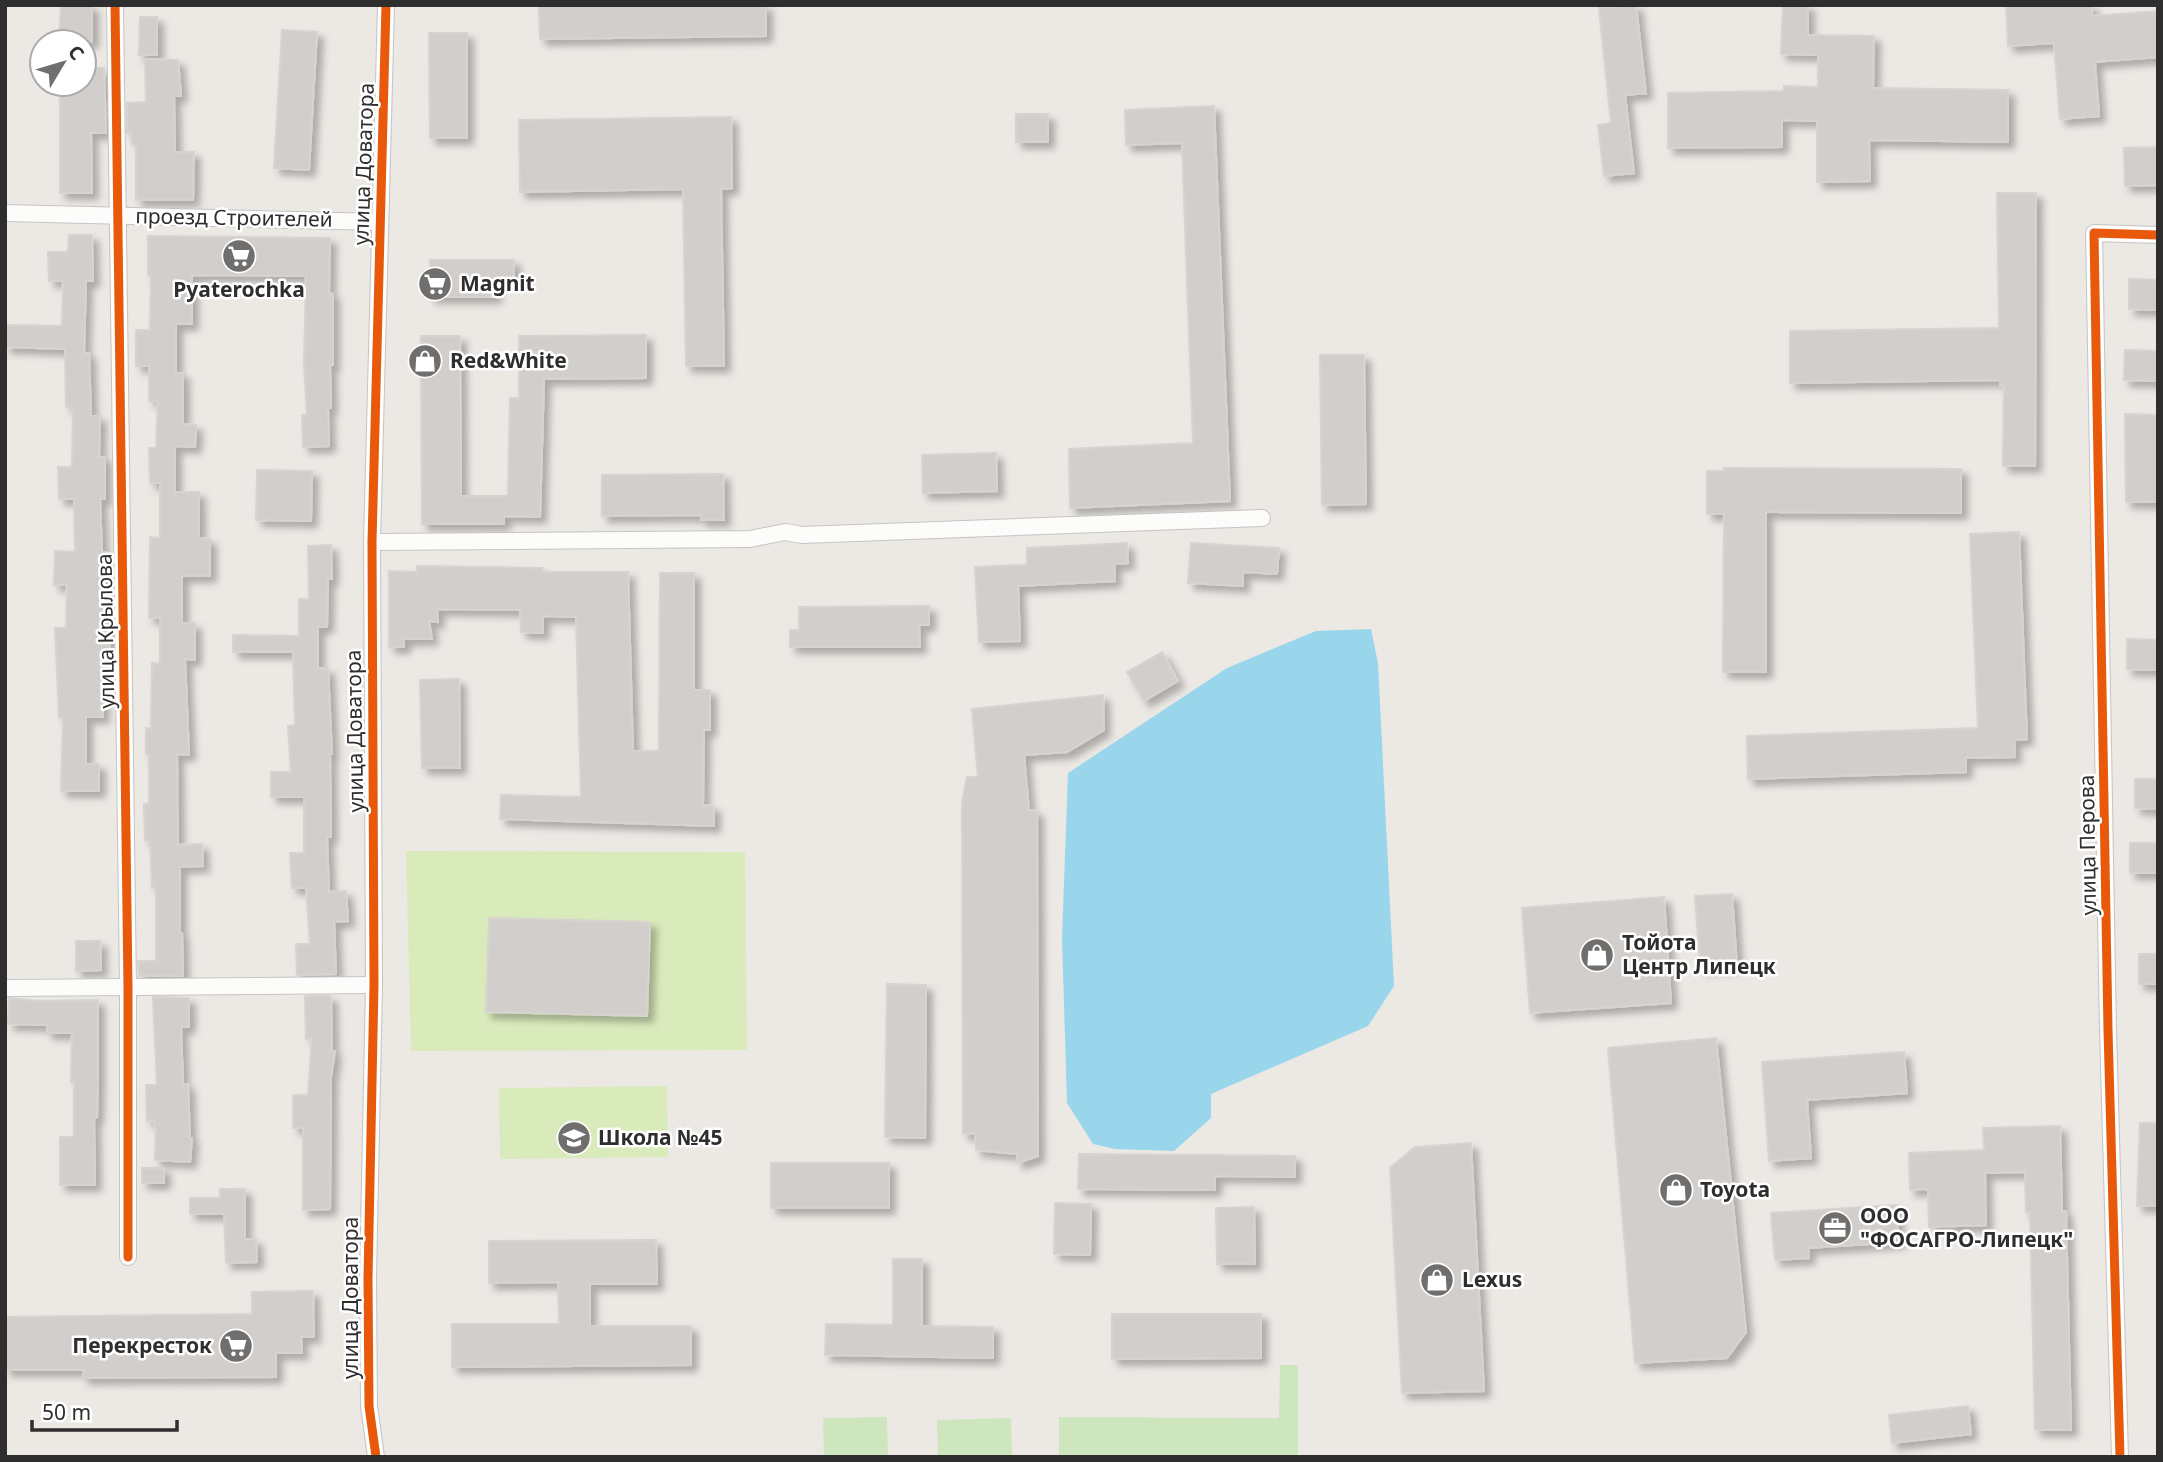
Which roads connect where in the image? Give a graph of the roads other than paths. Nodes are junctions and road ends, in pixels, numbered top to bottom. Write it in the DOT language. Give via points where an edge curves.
graph roads {
  1 [pos="115,5"];
  2 [pos="386,5"];
  3 [pos="5,213"];
  4 [pos="117,215"];
  5 [pos="379,222"];
  6 [pos="2158,235"];
  7 [pos="1262,517"];
  8 [pos="372,542"];
  9 [pos="374,985"];
  10 [pos="128,987"];
  11 [pos="5,988"];
  12 [pos="128,1257"];
  13 [pos="376,1457"];
  14 [pos="2120,1457"];
  1 -- 4 [label="street, улица Крылова"];
  2 -- 5 [label="street, улица Доватора"];
  3 -- 4 [label="street, проезд Строителей"];
  4 -- 5 [label="street, проезд Строителей"];
  4 -- 10 [label="street, улица Крылова"];
  5 -- 8 [label="street, улица Доватора"];
  6 -- 14 [label="street, улица Перова" via="2094,233"];
  7 -- 8 [label="street" via="802,535 785,532 750,539"];
  8 -- 9 [label="street, улица Доватора"];
  9 -- 10 [label="street"];
  9 -- 13 [label="street, улица Доватора" via="368,1292 369,1406"];
  10 -- 11 [label="street"];
  10 -- 12 [label="street, улица Крылова"];
}
